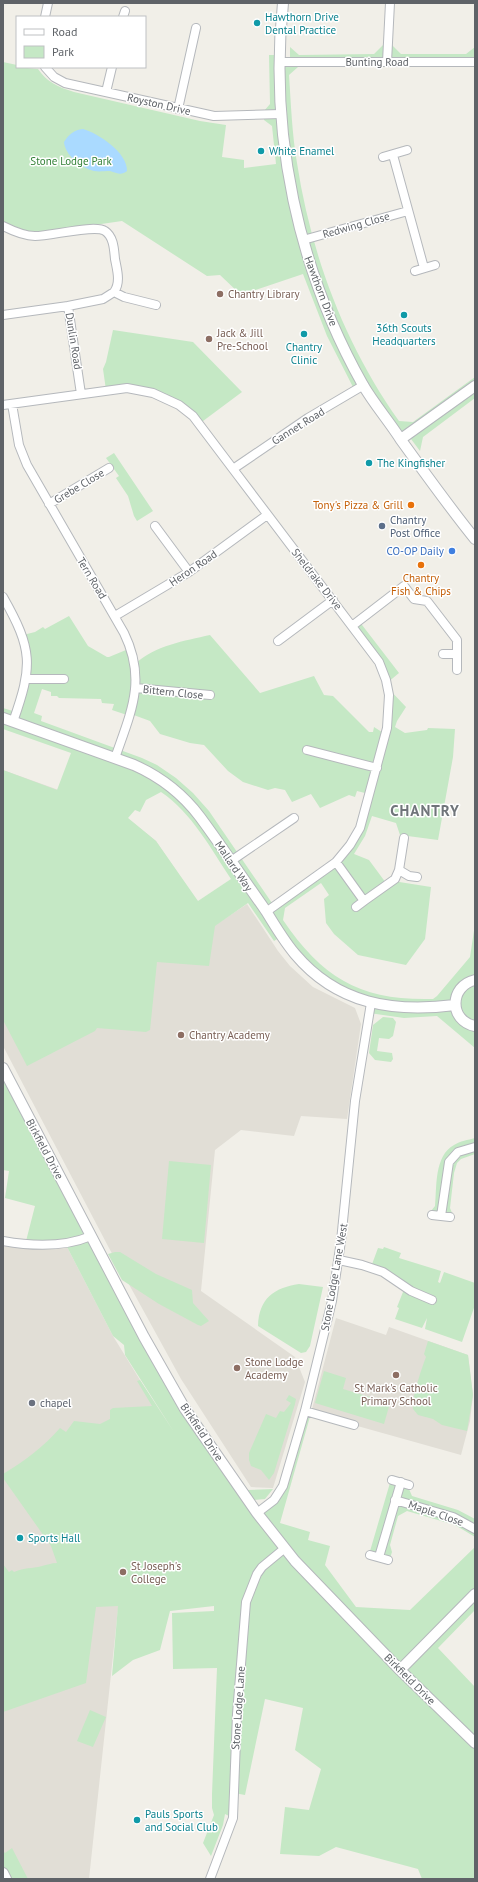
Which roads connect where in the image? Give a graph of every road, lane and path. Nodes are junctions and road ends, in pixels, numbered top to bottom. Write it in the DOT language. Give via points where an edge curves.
graph roads {
  1 [pos="48,3"];
  2 [pos="283,3"];
  3 [pos="390,3"];
  4 [pos="45,16"];
  5 [pos="196,28"];
  6 [pos="279,62"];
  7 [pos="386,62"];
  8 [pos="475,62"];
  9 [pos="46,68"];
  10 [pos="112,68"];
  11 [pos="106,92"];
  12 [pos="178,109"];
  13 [pos="281,114"];
  14 [pos="407,150"];
  15 [pos="393,155"];
  16 [pos="383,157"];
  17 [pos="408,211"];
  18 [pos="3,226"];
  19 [pos="303,240"];
  20 [pos="435,265"];
  21 [pos="424,268"];
  22 [pos="415,270"];
  23 [pos="114,292"];
  24 [pos="156,305"];
  25 [pos="68,306"];
  26 [pos="3,315"];
  27 [pos="364,385"];
  28 [pos="475,386"];
  29 [pos="82,394"];
  30 [pos="12,404"];
  31 [pos="3,405"];
  32 [pos="401,439"];
  33 [pos="108,468"];
  34 [pos="234,469"];
  35 [pos="49,504"];
  36 [pos="267,515"];
  37 [pos="155,526"];
  38 [pos="475,539"];
  39 [pos="189,572"];
  40 [pos="3,597"];
  41 [pos="333,600"];
  42 [pos="115,616"];
  43 [pos="352,626"];
  44 [pos="278,641"];
  45 [pos="443,654"];
  46 [pos="457,654"];
  47 [pos="457,670"];
  48 [pos="26,679"];
  49 [pos="64,679"];
  50 [pos="136,688"];
  51 [pos="210,695"];
  52 [pos="8,720"];
  53 [pos="307,750"];
  54 [pos="115,758"];
  55 [pos="376,768"];
  56 [pos="294,818"];
  57 [pos="404,838"];
  58 [pos="231,860"];
  59 [pos="336,862"];
  60 [pos="399,870"];
  61 [pos="417,877"];
  62 [pos="364,901"];
  63 [pos="356,907"];
  64 [pos="266,912"];
  65 [pos="475,980"];
  66 [pos="371,1003"];
  67 [pos="455,1005"];
  68 [pos="475,1026"];
  69 [pos="3,1068"];
  70 [pos="475,1147"];
  71 [pos="432,1215"];
  72 [pos="441,1216"];
  73 [pos="450,1217"];
  74 [pos="91,1236"];
  75 [pos="3,1241"];
  76 [pos="339,1260"];
  77 [pos="432,1300"];
  78 [pos="305,1411"];
  79 [pos="354,1425"];
  80 [pos="401,1482"];
  81 [pos="396,1500"];
  82 [pos="258,1514"];
  83 [pos="475,1529"];
  84 [pos="285,1548"];
  85 [pos="370,1555"];
  86 [pos="379,1557"];
  87 [pos="388,1560"];
  88 [pos="475,1594"];
  89 [pos="400,1670"];
  90 [pos="475,1743"];
  91 [pos="3,1873"];
  92 [pos="6,1879"];
  93 [pos="210,1879"];
  1 -- 4 [label="street"];
  2 -- 6 [label="street, Hawthorn Drive"];
  3 -- 7 [label="street"];
  5 -- 12 [label="street"];
  6 -- 7 [label="street, Bunting Road"];
  6 -- 13 [label="street, Hawthorn Drive"];
  7 -- 8 [label="street, Bunting Road"];
  9 -- 11 [label="street, Royston Drive" via="61,82"];
  10 -- 11 [label="street"];
  11 -- 12 [label="street, Royston Drive"];
  12 -- 13 [label="street, Royston Drive" via="223,116"];
  13 -- 19 [label="street, Hawthorn Drive" via="286,163"];
  14 -- 15 [label="street"];
  15 -- 16 [label="street"];
  15 -- 17 [label="street"];
  17 -- 19 [label="street, Redwing Close"];
  17 -- 21 [label="street"];
  18 -- 23 [label="street" via="37,236 93,228 103,230 111,238 114,250 118,280"];
  19 -- 27 [label="street, Hawthorn Drive" via="333,324"];
  20 -- 21 [label="street"];
  21 -- 22 [label="street"];
  23 -- 24 [label="street" via="120,296"];
  23 -- 25 [label="street" via="103,299"];
  25 -- 26 [label="street, Dunlin Road"];
  25 -- 29 [label="street, Dunlin Road"];
  27 -- 32 [label="street, Hawthorn Drive"];
  27 -- 34 [label="street, Gannet Road" via="296,425"];
  28 -- 32 [label="street"];
  29 -- 30 [label="street, Sheldrake Drive"];
  29 -- 34 [label="street, Sheldrake Drive" via="133,388 170,399 193,416"];
  30 -- 31 [label="street, Sheldrake Drive"];
  30 -- 35 [label="street, Tern Road" via="23,456"];
  32 -- 38 [label="street, Hawthorn Drive" via="413,459"];
  33 -- 35 [label="street, Grebe Close"];
  34 -- 36 [label="street, Sheldrake Drive"];
  35 -- 42 [label="street, Tern Road"];
  36 -- 39 [label="street, Heron Road"];
  36 -- 41 [label="street, Sheldrake Drive"];
  37 -- 39 [label="street"];
  39 -- 42 [label="street, Heron Road"];
  40 -- 48 [label="street" via="23,635 27,659"];
  41 -- 43 [label="street, Sheldrake Drive"];
  41 -- 44 [label="street"];
  42 -- 50 [label="street, Tern Road" via="132,650"];
  43 -- 46 [label="street" via="404,586 414,599 426,600 432,607 456,638"];
  43 -- 55 [label="street, Sheldrake Drive" via="379,662 388,691 388,723"];
  45 -- 46 [label="street"];
  46 -- 47 [label="street"];
  48 -- 49 [label="street"];
  48 -- 52 [label="street"];
  50 -- 51 [label="street, Bittern Close"];
  50 -- 54 [label="street, Tern Road" via="132,710"];
  52 -- 54 [label="street, Mallard Way"];
  53 -- 55 [label="street"];
  54 -- 58 [label="street, Mallard Way" via="146,771 178,792"];
  55 -- 59 [label="street, Sheldrake Drive" via="360,828"];
  56 -- 58 [label="street"];
  57 -- 60 [label="street"];
  58 -- 64 [label="street, Mallard Way"];
  59 -- 62 [label="street"];
  59 -- 64 [label="street, Sheldrake Drive"];
  60 -- 61 [label="street"];
  60 -- 62 [label="street" via="393,881"];
  62 -- 63 [label="street"];
  64 -- 66 [label="street, Mallard Way" via="295,953 312,971 337,989"];
  65 -- 67 [label="street" via="459,990"];
  66 -- 67 [label="street, Mallard Way" via="412,1008"];
  66 -- 76 [label="street, Stone Lodge Lane West" via="355,1107"];
  67 -- 68 [label="street" via="462,1020"];
  69 -- 74 [label="street, Birkfield Drive"];
  70 -- 72 [label="street" via="458,1152 449,1162"];
  71 -- 72 [label="street"];
  72 -- 73 [label="street"];
  74 -- 75 [label="street" via="65,1243 25,1245"];
  74 -- 82 [label="street, Birkfield Drive" via="185,1409"];
  76 -- 77 [label="street" via="383,1272 411,1291"];
  76 -- 78 [label="street, Stone Lodge Lane West"];
  78 -- 79 [label="street"];
  78 -- 82 [label="street, Stone Lodge Lane West" via="283,1486 274,1500"];
  80 -- 81 [label="street, Maple Close"];
  81 -- 83 [label="street, Maple Close" via="453,1517"];
  81 -- 86 [label="street, Maple Close"];
  82 -- 84 [label="street, Birkfield Drive"];
  84 -- 89 [label="street, Birkfield Drive"];
  84 -- 93 [label="street, Stone Lodge Lane" via="262,1567 246,1602 237,1714 233,1818"];
  85 -- 86 [label="street"];
  86 -- 87 [label="street"];
  88 -- 89 [label="street"];
  89 -- 90 [label="street, Birkfield Drive"];
  91 -- 92 [label="street"];
}
